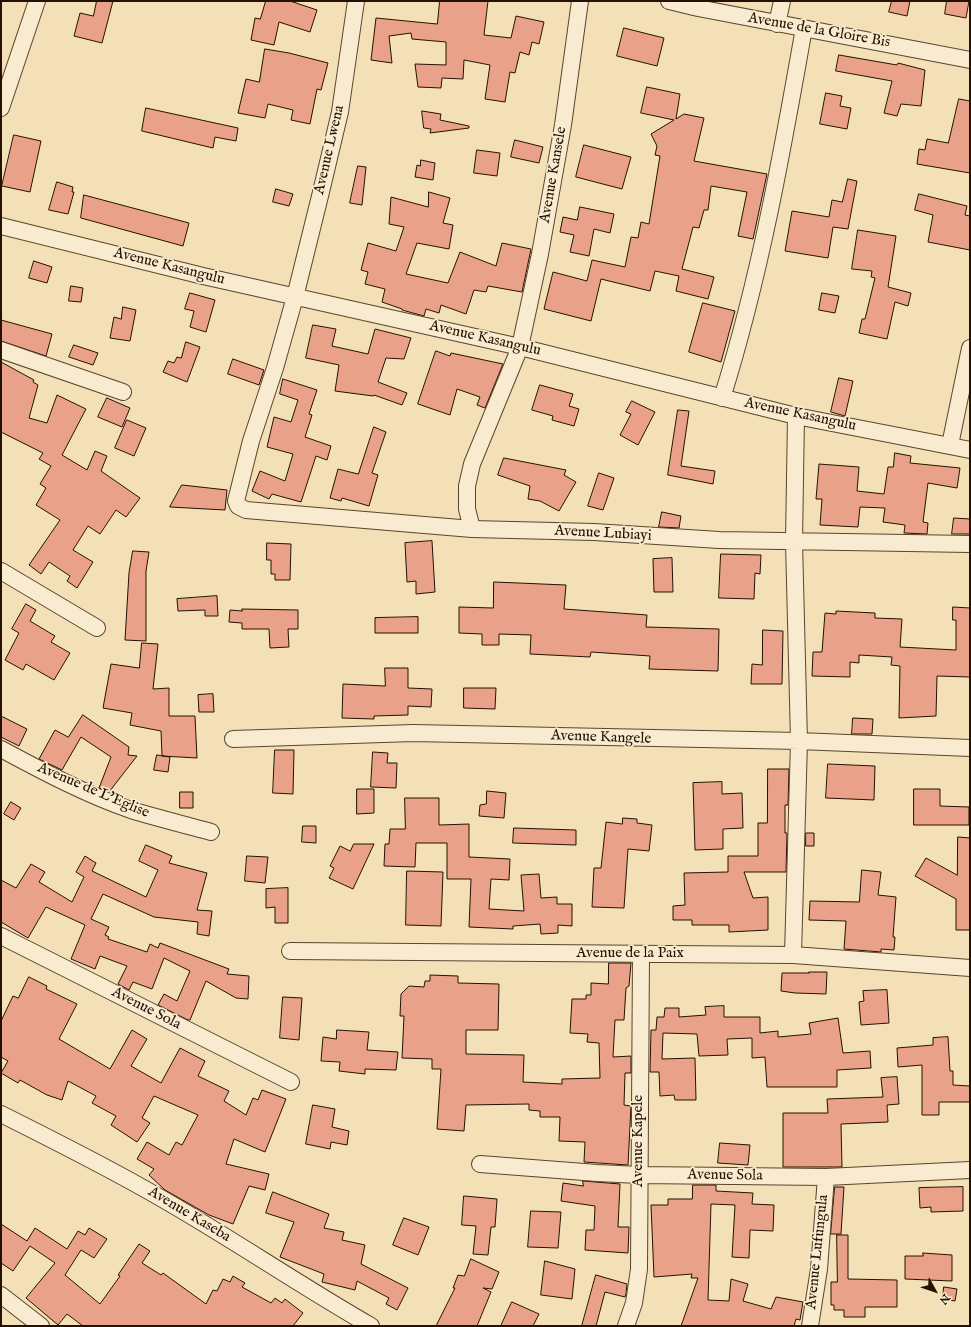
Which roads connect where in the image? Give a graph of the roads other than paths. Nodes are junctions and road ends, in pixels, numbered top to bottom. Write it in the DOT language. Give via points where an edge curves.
graph roads {
  1 [pos="37,1"];
  2 [pos="356,1"];
  3 [pos="580,1"];
  4 [pos="669,1"];
  5 [pos="782,1"];
  6 [pos="777,24"];
  7 [pos="804,28"];
  8 [pos="970,60"];
  9 [pos="1,108"];
  10 [pos="1,226"];
  11 [pos="295,297"];
  12 [pos="520,347"];
  13 [pos="970,348"];
  14 [pos="1,350"];
  15 [pos="123,392"];
  16 [pos="722,398"];
  17 [pos="796,416"];
  18 [pos="950,446"];
  19 [pos="970,450"];
  20 [pos="238,506"];
  21 [pos="472,529"];
  22 [pos="794,542"];
  23 [pos="970,544"];
  24 [pos="1,571"];
  25 [pos="97,628"];
  26 [pos="233,739"];
  27 [pos="799,741"];
  28 [pos="1,748"];
  29 [pos="970,748"];
  30 [pos="211,832"];
  31 [pos="1,936"];
  32 [pos="290,951"];
  33 [pos="641,954"];
  34 [pos="794,955"];
  35 [pos="970,968"];
  36 [pos="291,1082"];
  37 [pos="1,1114"];
  38 [pos="480,1164"];
  39 [pos="970,1170"];
  40 [pos="639,1175"];
  41 [pos="826,1177"];
  42 [pos="1,1295"];
  43 [pos="41,1326"];
  44 [pos="371,1326"];
  45 [pos="626,1326"];
  46 [pos="810,1326"];
  1 -- 9 [label="street"];
  2 -- 11 [label="street, Avenue Lwena" via="340,112"];
  3 -- 12 [label="street, Avenue Kansele" via="563,125"];
  4 -- 6 [label="street, Avenue de la Gloire Bis"];
  5 -- 6 [label="street"];
  6 -- 7 [label="street, Avenue de la Gloire Bis"];
  7 -- 8 [label="street, Avenue de la Gloire Bis"];
  7 -- 16 [label="street" via="782,156 754,283"];
  10 -- 11 [label="street, Avenue Kasangulu"];
  11 -- 12 [label="street, Avenue Kasangulu"];
  11 -- 20 [label="street, Avenue Lwena" via="251,441 236,501"];
  12 -- 16 [label="street, Avenue Kasangulu"];
  12 -- 21 [label="street, Avenue Kansele" via="472,464 467,486 467,509"];
  13 -- 18 [label="street"];
  14 -- 15 [label="street"];
  16 -- 17 [label="street, Avenue Kasangulu"];
  17 -- 18 [label="street, Avenue Kasangulu"];
  17 -- 22 [label="street"];
  18 -- 19 [label="street, Avenue Kasangulu"];
  20 -- 21 [label="street, Avenue Lubiayi" via="246,510"];
  21 -- 22 [label="street, Avenue Lubiayi"];
  22 -- 23 [label="street, Avenue Lubiayi"];
  22 -- 27 [label="street"];
  24 -- 25 [label="street"];
  26 -- 27 [label="street, Avenue Kangele" via="413,732"];
  27 -- 29 [label="street, Avenue Kangele"];
  27 -- 34 [label="street"];
  28 -- 30 [label="street, Avenue de L'Eglise" via="32,766 112,802 150,816"];
  31 -- 36 [label="street, Avenue Sola"];
  32 -- 33 [label="street, Avenue de la Paix"];
  33 -- 34 [label="street, Avenue de la Paix"];
  33 -- 40 [label="street, Avenue Kapele"];
  34 -- 35 [label="street, Avenue de la Paix"];
  37 -- 44 [label="street, Avenue Kaseba" via="145,1188"];
  38 -- 40 [label="street, Avenue Sola"];
  39 -- 41 [label="street, Avenue Sola"];
  40 -- 41 [label="street, Avenue Sola"];
  40 -- 45 [label="street, Avenue Kapele" via="639,1275 634,1303"];
  41 -- 46 [label="street, Avenue Lufungula" via="819,1269"];
  42 -- 43 [label="street"];
}
